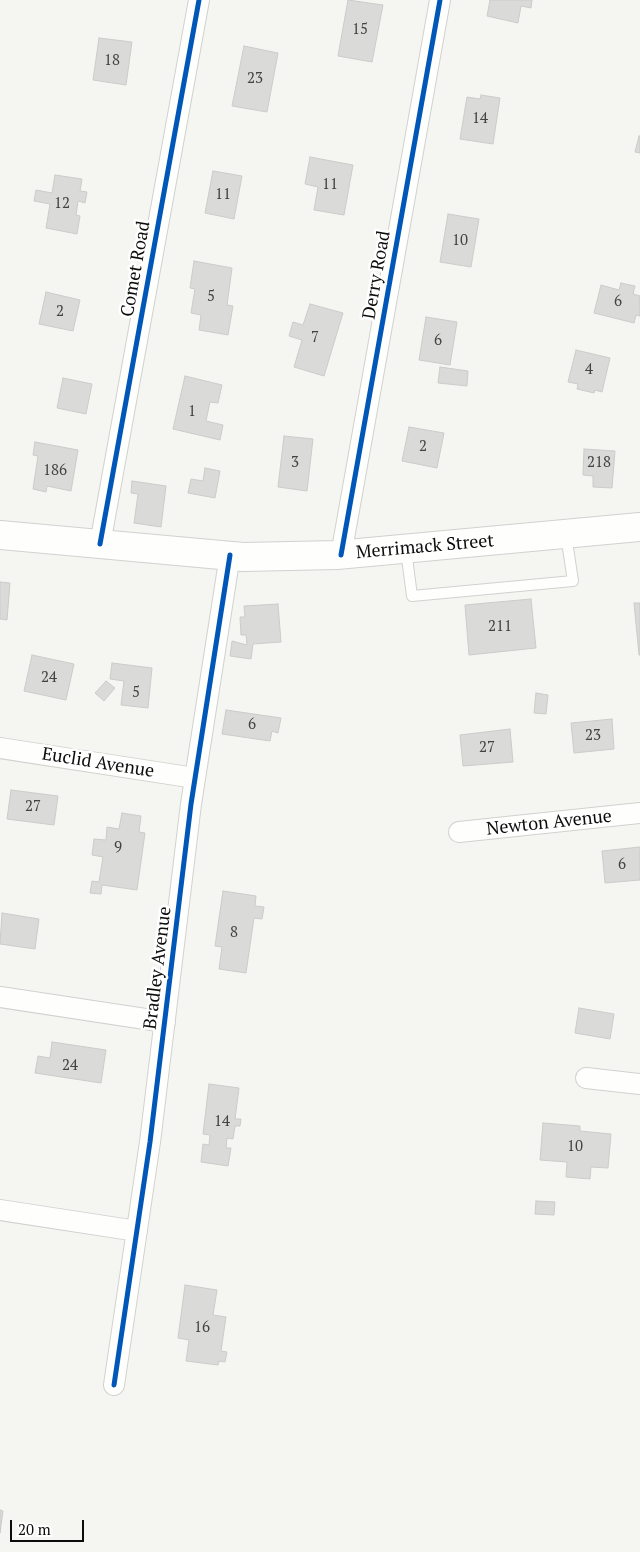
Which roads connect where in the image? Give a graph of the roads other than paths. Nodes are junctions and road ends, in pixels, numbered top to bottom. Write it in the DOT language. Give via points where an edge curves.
graph roads {
  1 [pos="199,0"];
  2 [pos="440,0"];
  3 [pos="640,527"];
  4 [pos="566,534"];
  5 [pos="0,535"];
  6 [pos="100,544"];
  7 [pos="406,549"];
  8 [pos="230,555"];
  9 [pos="341,555"];
  10 [pos="0,748"];
  11 [pos="195,778"];
  12 [pos="640,813"];
  13 [pos="459,832"];
  14 [pos="0,998"];
  15 [pos="165,1022"];
  16 [pos="586,1078"];
  17 [pos="640,1084"];
  18 [pos="0,1210"];
  19 [pos="137,1231"];
  20 [pos="114,1385"];
  1 -- 6 [label="street, Comet Road"];
  2 -- 9 [label="street, Derry Road"];
  3 -- 4 [label="main road, Merrimack Street"];
  4 -- 7 [label="main road, Merrimack Street"];
  4 -- 7 [label="lane" via="573,581 412,596"];
  5 -- 6 [label="main road, Merrimack Street"];
  6 -- 8 [label="main road, Merrimack Street"];
  7 -- 9 [label="main road, Merrimack Street"];
  8 -- 9 [label="main road, Merrimack Street"];
  8 -- 11 [label="street, Bradley Avenue"];
  10 -- 11 [label="street, Euclid Avenue"];
  11 -- 15 [label="street, Bradley Avenue"];
  12 -- 13 [label="street, Newton Avenue"];
  14 -- 15 [label="street"];
  15 -- 19 [label="street, Bradley Avenue"];
  16 -- 17 [label="street"];
  18 -- 19 [label="street"];
  19 -- 20 [label="street, Bradley Avenue"];
}
